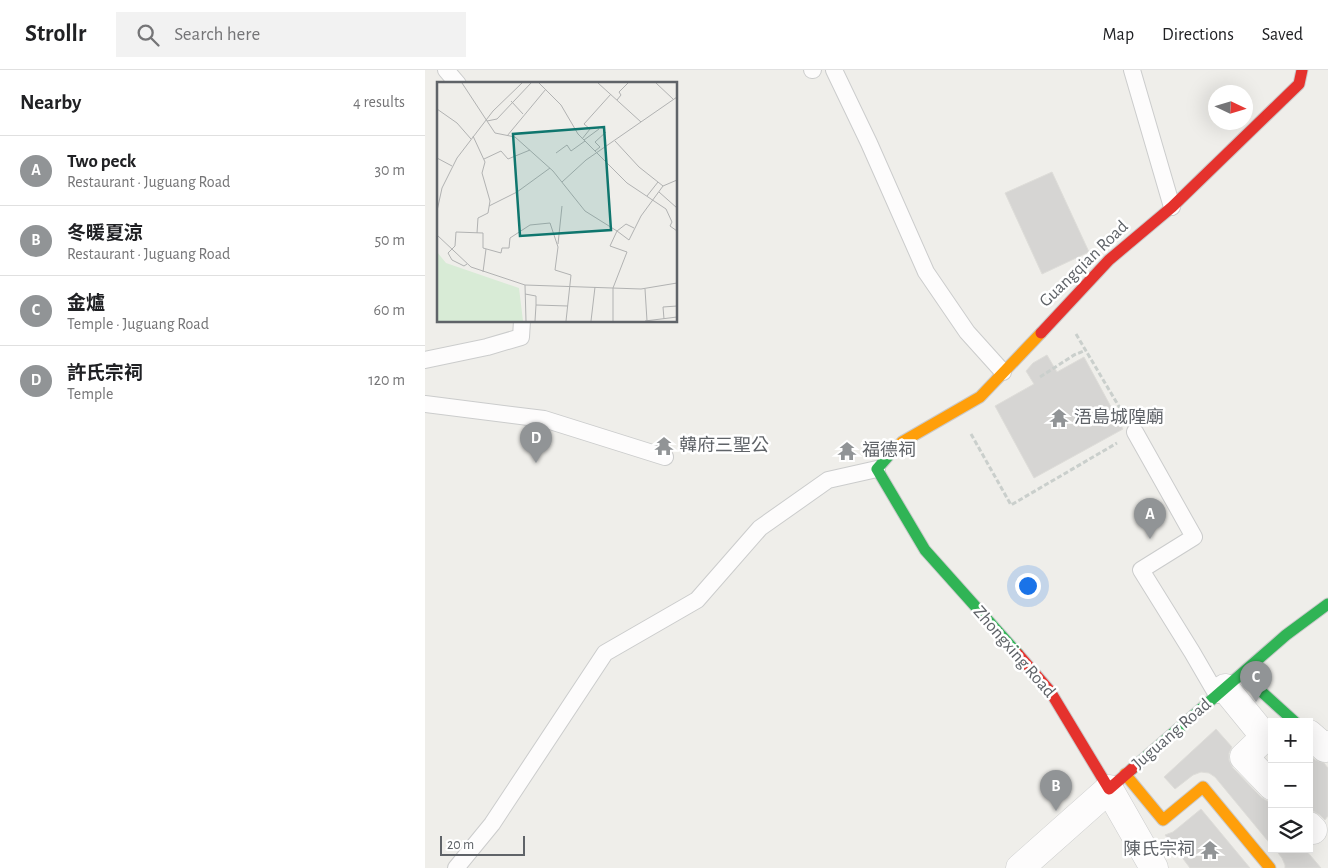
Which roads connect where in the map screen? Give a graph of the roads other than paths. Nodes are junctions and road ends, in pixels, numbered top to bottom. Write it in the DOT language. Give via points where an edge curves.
graph roads {
  1 [pos="446,70"];
  2 [pos="834,70"];
  3 [pos="1132,70"];
  4 [pos="1302,70"];
  5 [pos="455,82"];
  6 [pos="1172,207"];
  7 [pos="522,322"];
  8 [pos="425,360"];
  9 [pos="1003,372"];
  10 [pos="425,404"];
  11 [pos="1135,432"];
  12 [pos="665,457"];
  13 [pos="877,469"];
  14 [pos="1328,604"];
  15 [pos="1228,686"];
  16 [pos="1288,718"];
  17 [pos="1313,738"];
  18 [pos="1328,745"];
  19 [pos="1117,782"];
  20 [pos="1268,782"];
  21 [pos="456,868"];
  22 [pos="1020,868"];
  23 [pos="1154,868"];
  24 [pos="1270,868"];
  1 -- 5 [label="lane"];
  2 -- 9 [label="lane" via="926,272 967,332"];
  3 -- 6 [label="lane"];
  4 -- 6 [label="street, Guangqian Road" via="1299,84"];
  6 -- 9 [label="street, Guangqian Road" via="1109,260"];
  7 -- 8 [label="lane" via="521,336"];
  9 -- 13 [label="street, Guangqian Road" via="980,397 902,442"];
  10 -- 12 [label="lane" via="544,419"];
  11 -- 15 [label="lane" via="1194,537 1141,570 1192,652"];
  13 -- 19 [label="street, Zhongxing Road" via="925,550 1050,691"];
  13 -- 21 [label="lane" via="828,480 761,528 697,600 605,653 492,824"];
  14 -- 15 [label="street, Juguang Road" via="1286,635"];
  15 -- 16 [label="street"];
  15 -- 19 [label="street, Juguang Road"];
  15 -- 20 [label="street" via="1265,737 1244,757"];
  17 -- 18 [label="street" via="1325,748"];
  19 -- 22 [label="street, Juguang Road"];
  19 -- 23 [label="street, Zhongxing Road"];
  19 -- 24 [label="street" via="1163,820 1203,787"];
}
